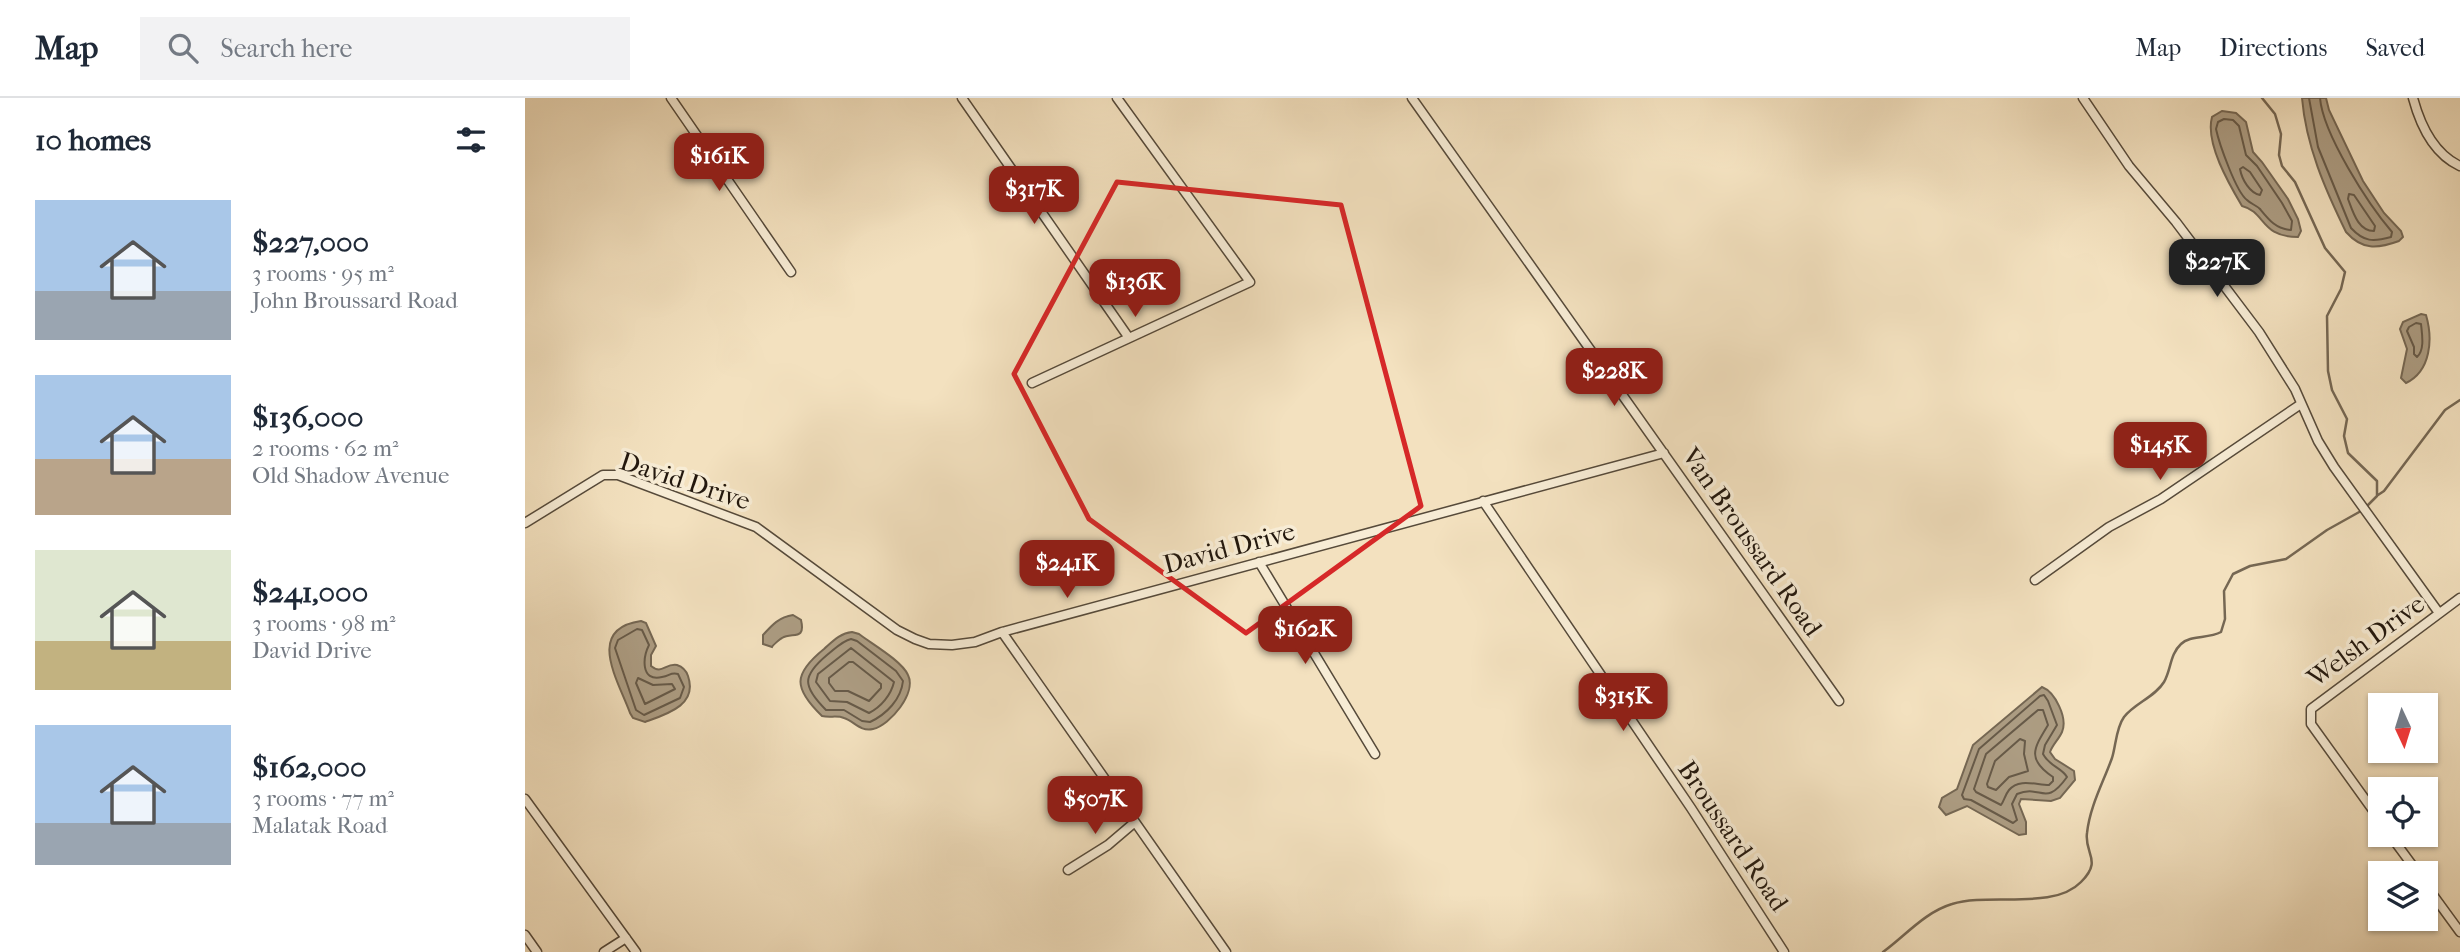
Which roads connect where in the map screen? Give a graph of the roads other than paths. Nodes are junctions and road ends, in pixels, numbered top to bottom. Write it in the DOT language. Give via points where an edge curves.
graph roads {
  1 [pos="671,98"];
  2 [pos="962,98"];
  3 [pos="1117,98"];
  4 [pos="1412,98"];
  5 [pos="2083,98"];
  6 [pos="2413,98"];
  7 [pos="2460,166"];
  8 [pos="791,272"];
  9 [pos="1129,338"];
  10 [pos="1032,383"];
  11 [pos="2301,404"];
  12 [pos="1664,453"];
  13 [pos="1483,500"];
  14 [pos="525,523"];
  15 [pos="1259,562"];
  16 [pos="2035,580"];
  17 [pos="2460,598"];
  18 [pos="2439,614"];
  19 [pos="1002,632"];
  20 [pos="1839,701"];
  21 [pos="1375,754"];
  22 [pos="525,799"];
  23 [pos="2368,804"];
  24 [pos="1136,822"];
  25 [pos="1068,870"];
  26 [pos="2438,902"];
  27 [pos="2460,932"];
  28 [pos="525,935"];
  29 [pos="626,938"];
  30 [pos="537,952"];
  31 [pos="604,952"];
  32 [pos="636,952"];
  33 [pos="1226,952"];
  34 [pos="1784,952"];
  1 -- 8 [label="street"];
  2 -- 9 [label="street"];
  3 -- 9 [label="street" via="1250,282"];
  4 -- 12 [label="street, Van Broussard Road"];
  5 -- 11 [label="street" via="2129,166 2259,332"];
  6 -- 7 [label="street" via="2431,141"];
  9 -- 10 [label="street"];
  11 -- 16 [label="street"];
  11 -- 18 [label="street" via="2318,441 2355,498"];
  12 -- 13 [label="street, David Drive"];
  12 -- 20 [label="street, Van Broussard Road"];
  13 -- 15 [label="street, David Drive"];
  13 -- 34 [label="street, Broussard Road"];
  14 -- 19 [label="street, David Drive" via="589,482 613,474 755,527 915,639 952,645"];
  15 -- 19 [label="street, David Drive"];
  15 -- 21 [label="street"];
  17 -- 18 [label="street, Welsh Drive"];
  18 -- 23 [label="street, Welsh Drive" via="2309,713 2311,724"];
  19 -- 24 [label="street"];
  22 -- 29 [label="street"];
  24 -- 25 [label="street"];
  24 -- 33 [label="street"];
  26 -- 27 [label="street"];
  28 -- 30 [label="street"];
  29 -- 31 [label="street"];
  29 -- 32 [label="street"];
}
